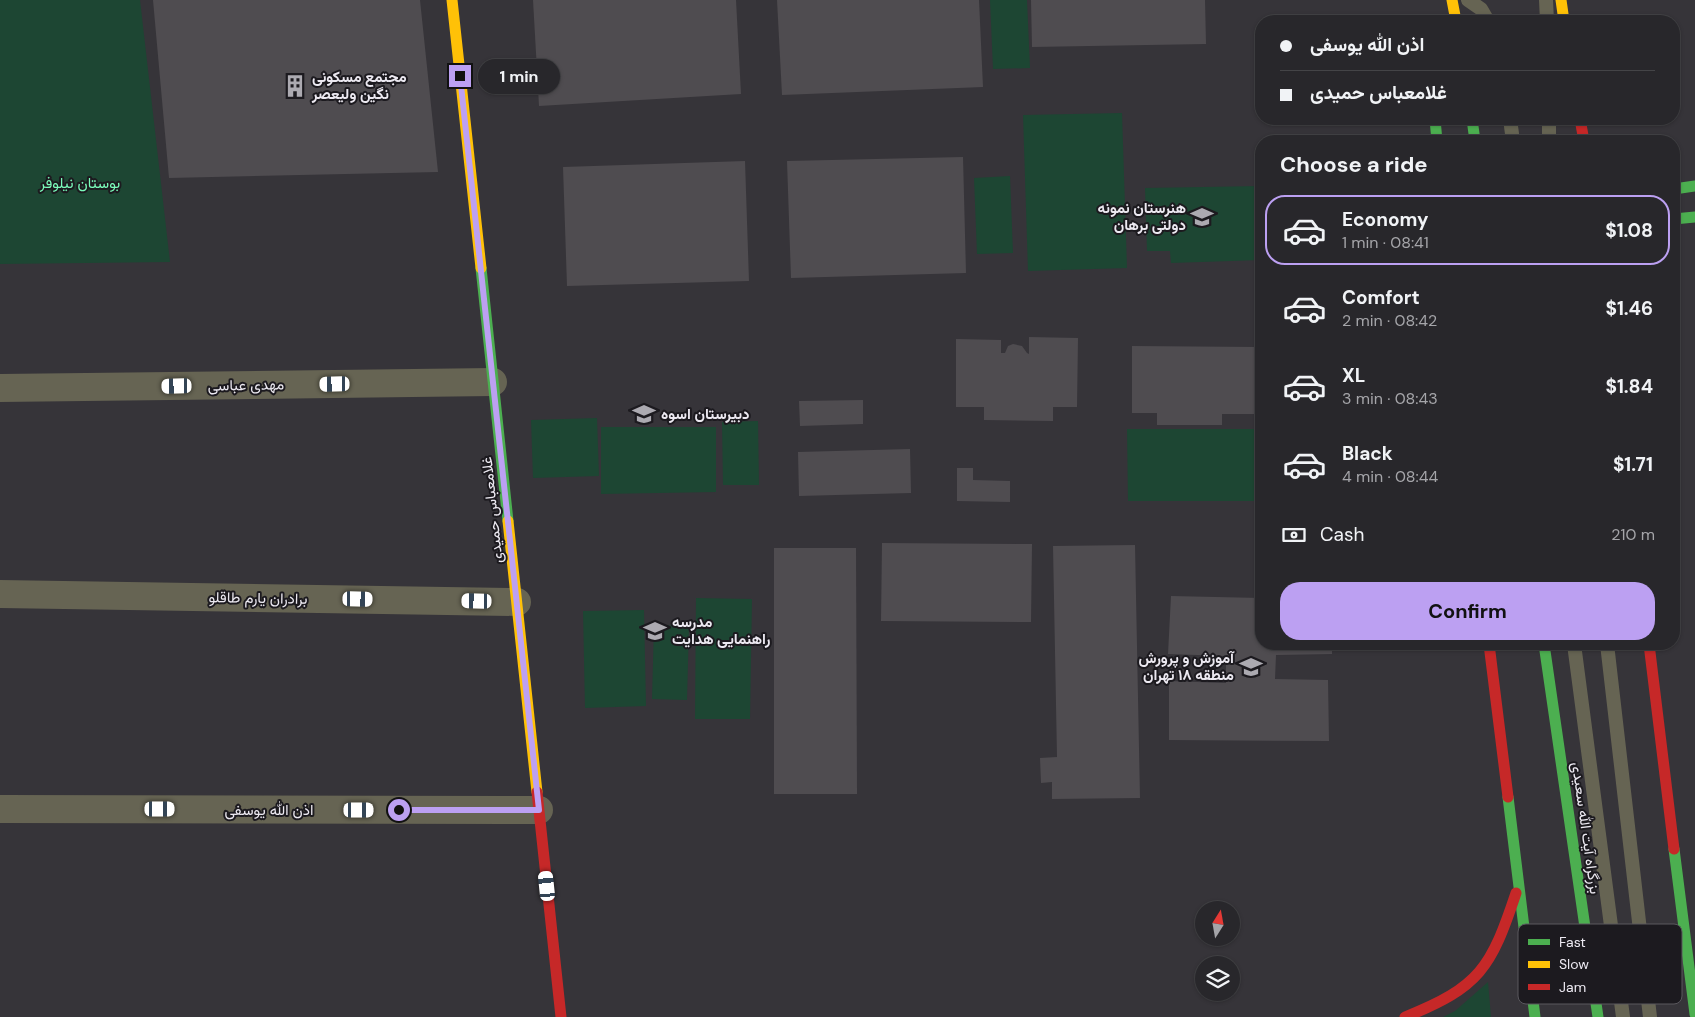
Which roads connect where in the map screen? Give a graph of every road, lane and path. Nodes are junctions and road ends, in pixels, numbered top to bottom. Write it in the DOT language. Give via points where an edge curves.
graph roads {
  1 [pos="452,0"];
  2 [pos="1448,0"];
  3 [pos="1452,0"];
  4 [pos="1468,0"];
  5 [pos="1546,0"];
  6 [pos="1561,0"];
  7 [pos="1446,15"];
  8 [pos="1455,15"];
  9 [pos="1485,15"];
  10 [pos="1547,15"];
  11 [pos="1563,15"];
  12 [pos="1695,186"];
  13 [pos="1680,188"];
  14 [pos="1695,217"];
  15 [pos="1680,218"];
  16 [pos="493,382"];
  17 [pos="0,388"];
  18 [pos="0,594"];
  19 [pos="517,602"];
  20 [pos="1490,650"];
  21 [pos="1545,650"];
  22 [pos="1575,650"];
  23 [pos="1608,650"];
  24 [pos="1650,650"];
  25 [pos="0,809"];
  26 [pos="539,810"];
  27 [pos="1519,884"];
  28 [pos="1524,924"];
  29 [pos="1585,924"];
  30 [pos="1611,924"];
  31 [pos="1639,924"];
  32 [pos="1533,1004"];
  33 [pos="1596,1004"];
  34 [pos="1621,1004"];
  35 [pos="1649,1004"];
  36 [pos="1695,1014"];
  37 [pos="561,1017"];
  38 [pos="1405,1017"];
  39 [pos="1535,1017"];
  40 [pos="1598,1017"];
  41 [pos="1623,1017"];
  42 [pos="1650,1017"];
  1 -- 16 [label="main road, غلامعباس حمیدی"];
  2 -- 7 [label="main road"];
  3 -- 8 [label="main road"];
  4 -- 9 [label="lane" via="1481,8"];
  5 -- 10 [label="lane"];
  6 -- 11 [label="main road"];
  12 -- 13 [label="main road"];
  14 -- 15 [label="main road"];
  16 -- 17 [label="street, مهدی عباسی"];
  16 -- 19 [label="main road, غلامعباس حمیدی"];
  18 -- 19 [label="street, برادران یارم طاقلو"];
  19 -- 26 [label="main road, غلامعباس حمیدی"];
  20 -- 27 [label="main road"];
  21 -- 29 [label="main road, بزرگراه آیت الله سعیدی"];
  22 -- 30 [label="lane"];
  23 -- 31 [label="lane"];
  24 -- 36 [label="main road"];
  25 -- 26 [label="street, اذن الله یوسفی"];
  26 -- 37 [label="main road, غلامعباس حمیدی"];
  27 -- 28 [label="main road"];
  27 -- 38 [label="main road" via="1500,942 1486,966 1466,988 1433,1007"];
  32 -- 39 [label="main road"];
  33 -- 40 [label="main road, بزرگراه آیت الله سعیدی"];
  34 -- 41 [label="lane"];
  35 -- 42 [label="lane"];
}
